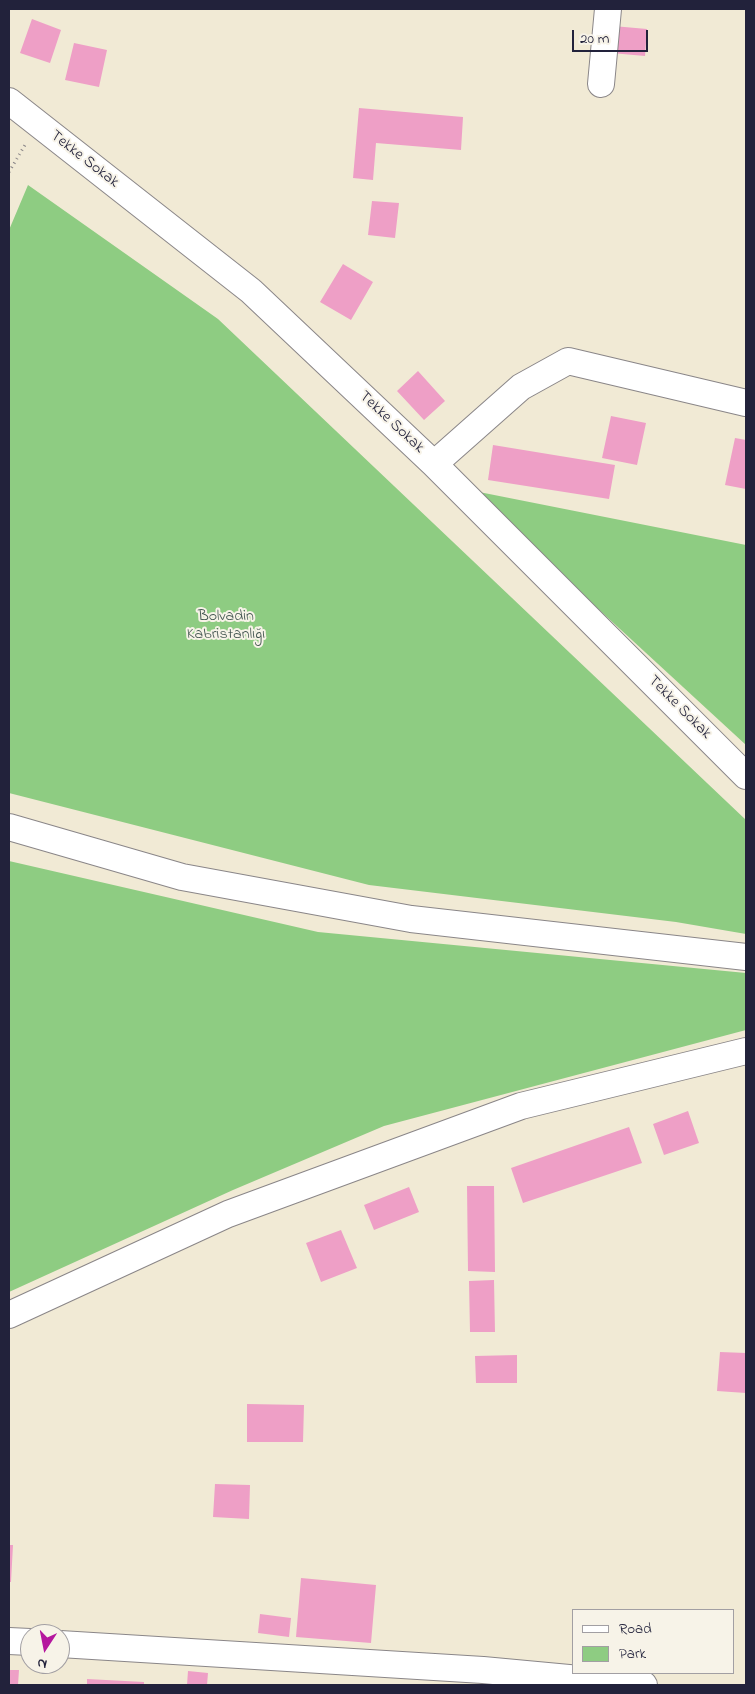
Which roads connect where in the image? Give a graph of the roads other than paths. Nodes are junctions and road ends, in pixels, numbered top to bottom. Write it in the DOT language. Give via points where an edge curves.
graph roads {
  1 [pos="608,9"];
  2 [pos="601,84"];
  3 [pos="9,101"];
  4 [pos="746,403"];
  5 [pos="434,464"];
  6 [pos="746,776"];
  7 [pos="9,826"];
  8 [pos="746,957"];
  9 [pos="746,1051"];
  10 [pos="9,1315"];
  11 [pos="70,1645"];
  12 [pos="527,1679"];
  13 [pos="644,1685"];
  1 -- 2 [label="street"];
  3 -- 5 [label="street, Tekke Sokak" via="252,291"];
  4 -- 5 [label="street" via="568,361 521,387"];
  5 -- 6 [label="street, Tekke Sokak"];
  7 -- 8 [label="street" via="182,877 411,919"];
  9 -- 10 [label="street" via="522,1106 228,1214"];
  11 -- 12 [label="street"];
  12 -- 13 [label="street"];
}
